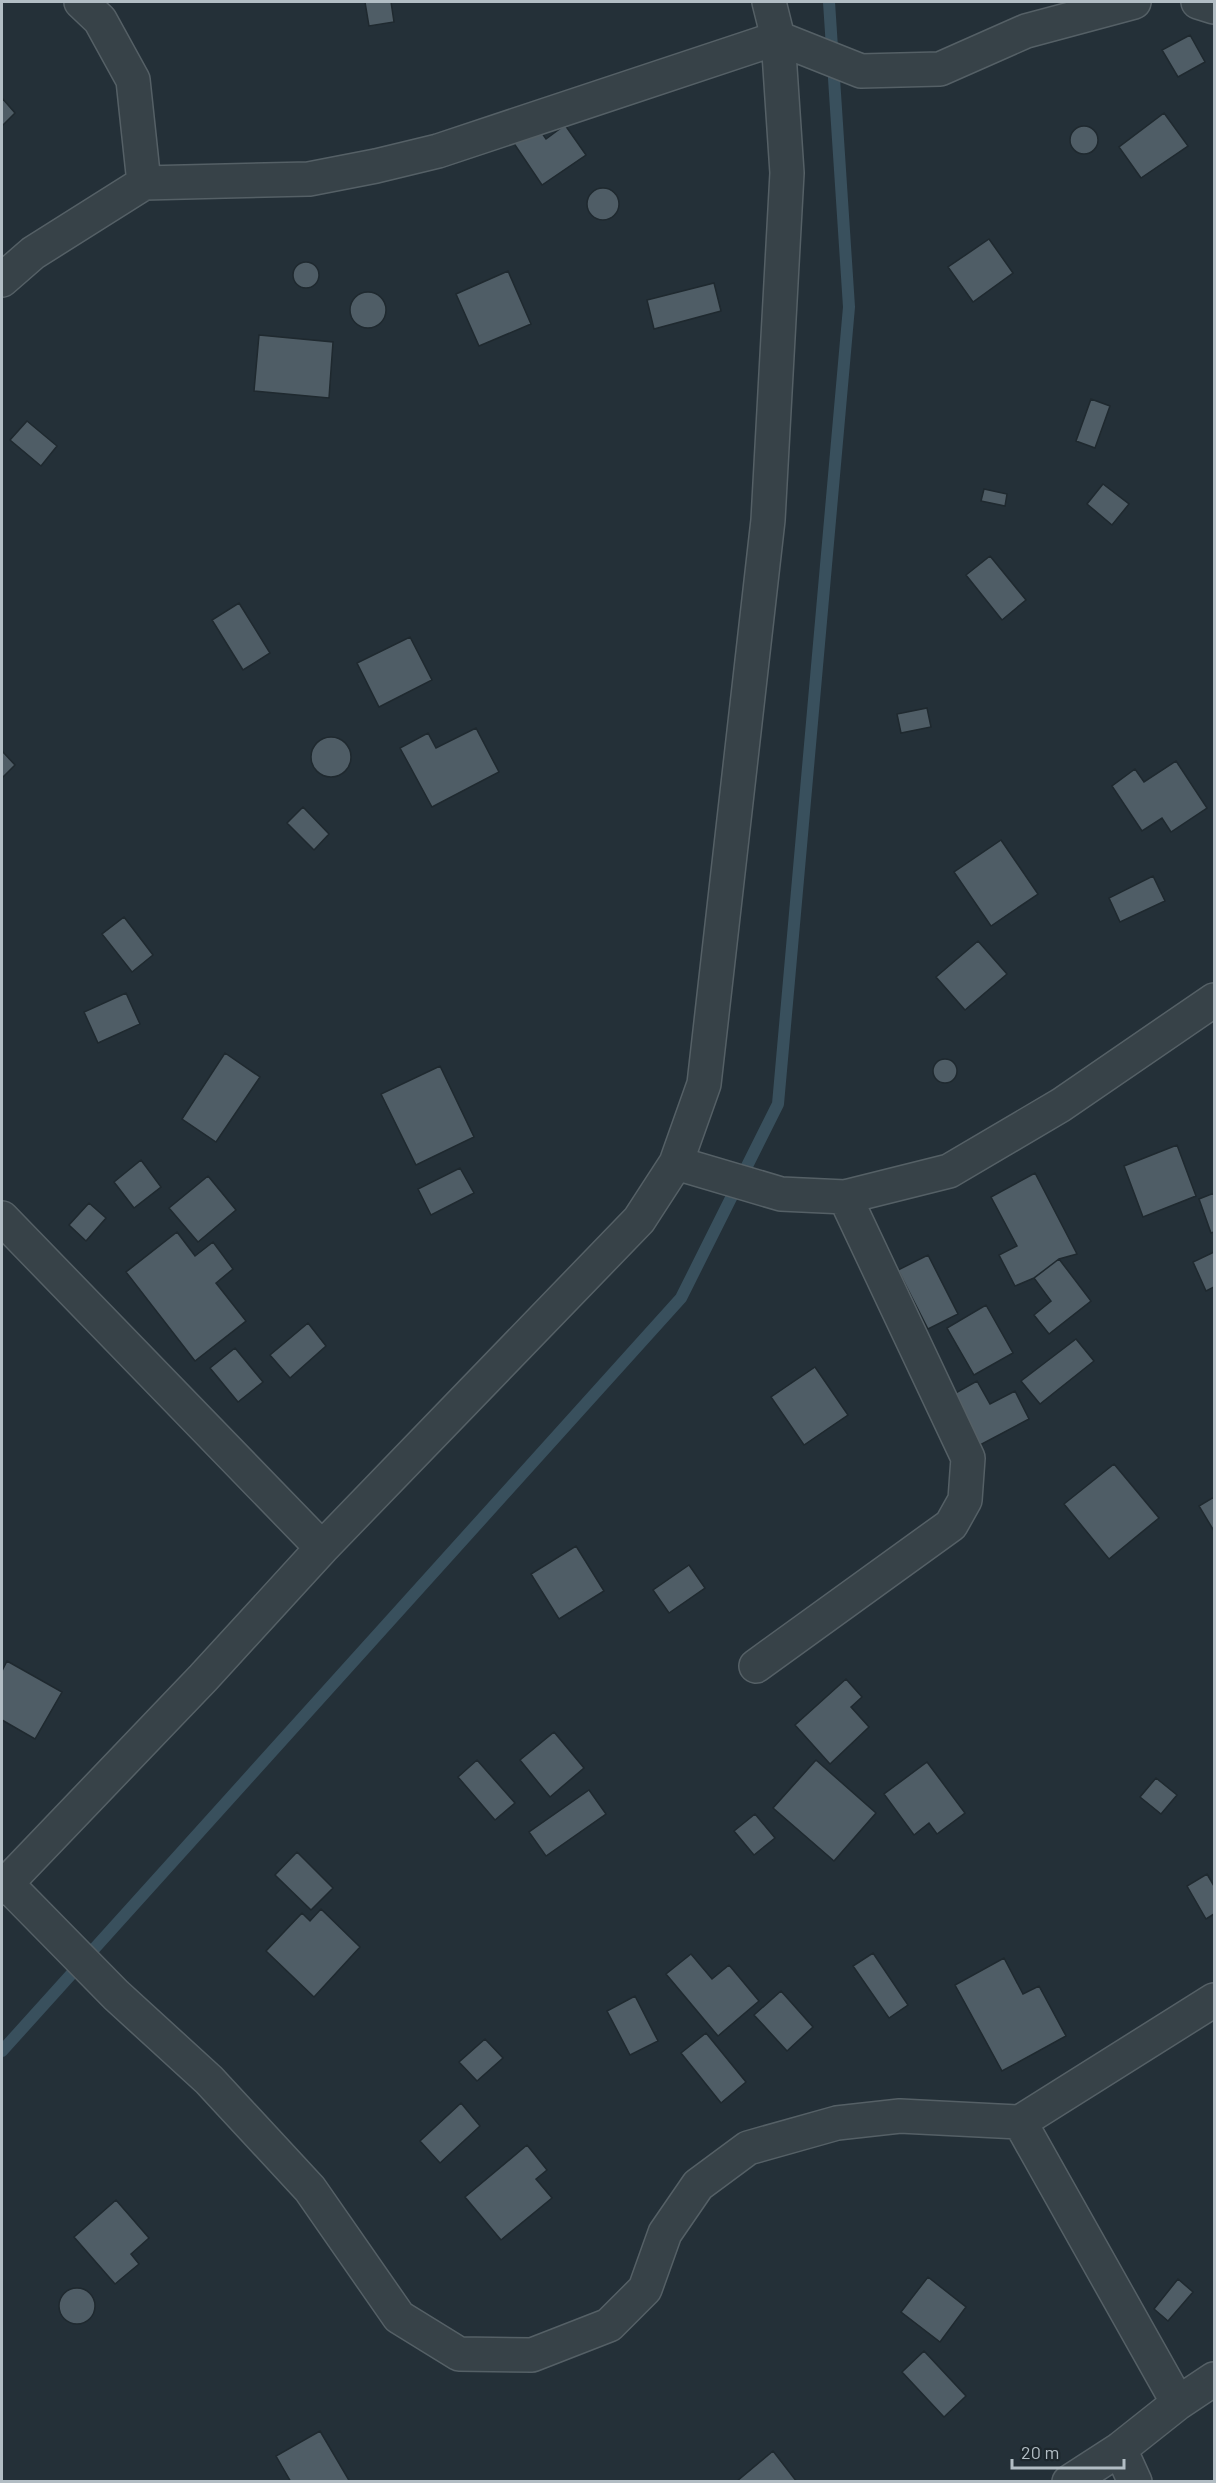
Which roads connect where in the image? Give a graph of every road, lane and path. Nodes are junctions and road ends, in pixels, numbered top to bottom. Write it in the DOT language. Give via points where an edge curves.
graph roads {
  1 [pos="81,2"];
  2 [pos="769,2"];
  3 [pos="1134,2"];
  4 [pos="1198,2"];
  5 [pos="1215,7"];
  6 [pos="778,38"];
  7 [pos="144,183"];
  8 [pos="2,279"];
  9 [pos="1215,1000"];
  10 [pos="676,1163"];
  11 [pos="845,1197"];
  12 [pos="2,1218"];
  13 [pos="322,1548"];
  14 [pos="756,1666"];
  15 [pos="4,1886"];
  16 [pos="1215,2000"];
  17 [pos="1020,2122"];
  18 [pos="1215,2379"];
  19 [pos="1178,2403"];
  20 [pos="1120,2449"];
  21 [pos="1069,2481"];
  22 [pos="1135,2481"];
  1 -- 7 [label="street" via="100,20 133,80"];
  2 -- 6 [label="street"];
  3 -- 6 [label="street" via="1026,31 940,69 861,71"];
  4 -- 5 [label="street"];
  6 -- 7 [label="street" via="438,151 376,166 309,178"];
  6 -- 10 [label="street" via="787,172 768,520 704,1084"];
  7 -- 8 [label="street" via="33,254"];
  9 -- 11 [label="street" via="1061,1105 949,1171"];
  10 -- 11 [label="street" via="781,1194"];
  10 -- 13 [label="street" via="639,1220"];
  11 -- 14 [label="street" via="968,1458 964,1500 951,1525"];
  12 -- 13 [label="street"];
  13 -- 15 [label="street"];
  15 -- 17 [label="street" via="208,2080 310,2189 399,2317 459,2354 532,2355 609,2325 645,2289 664,2233 698,2186 748,2148 837,2123 900,2116"];
  16 -- 17 [label="street"];
  17 -- 19 [label="street"];
  18 -- 19 [label="street"];
  19 -- 20 [label="street"];
  20 -- 21 [label="street"];
  20 -- 22 [label="street"];
}
